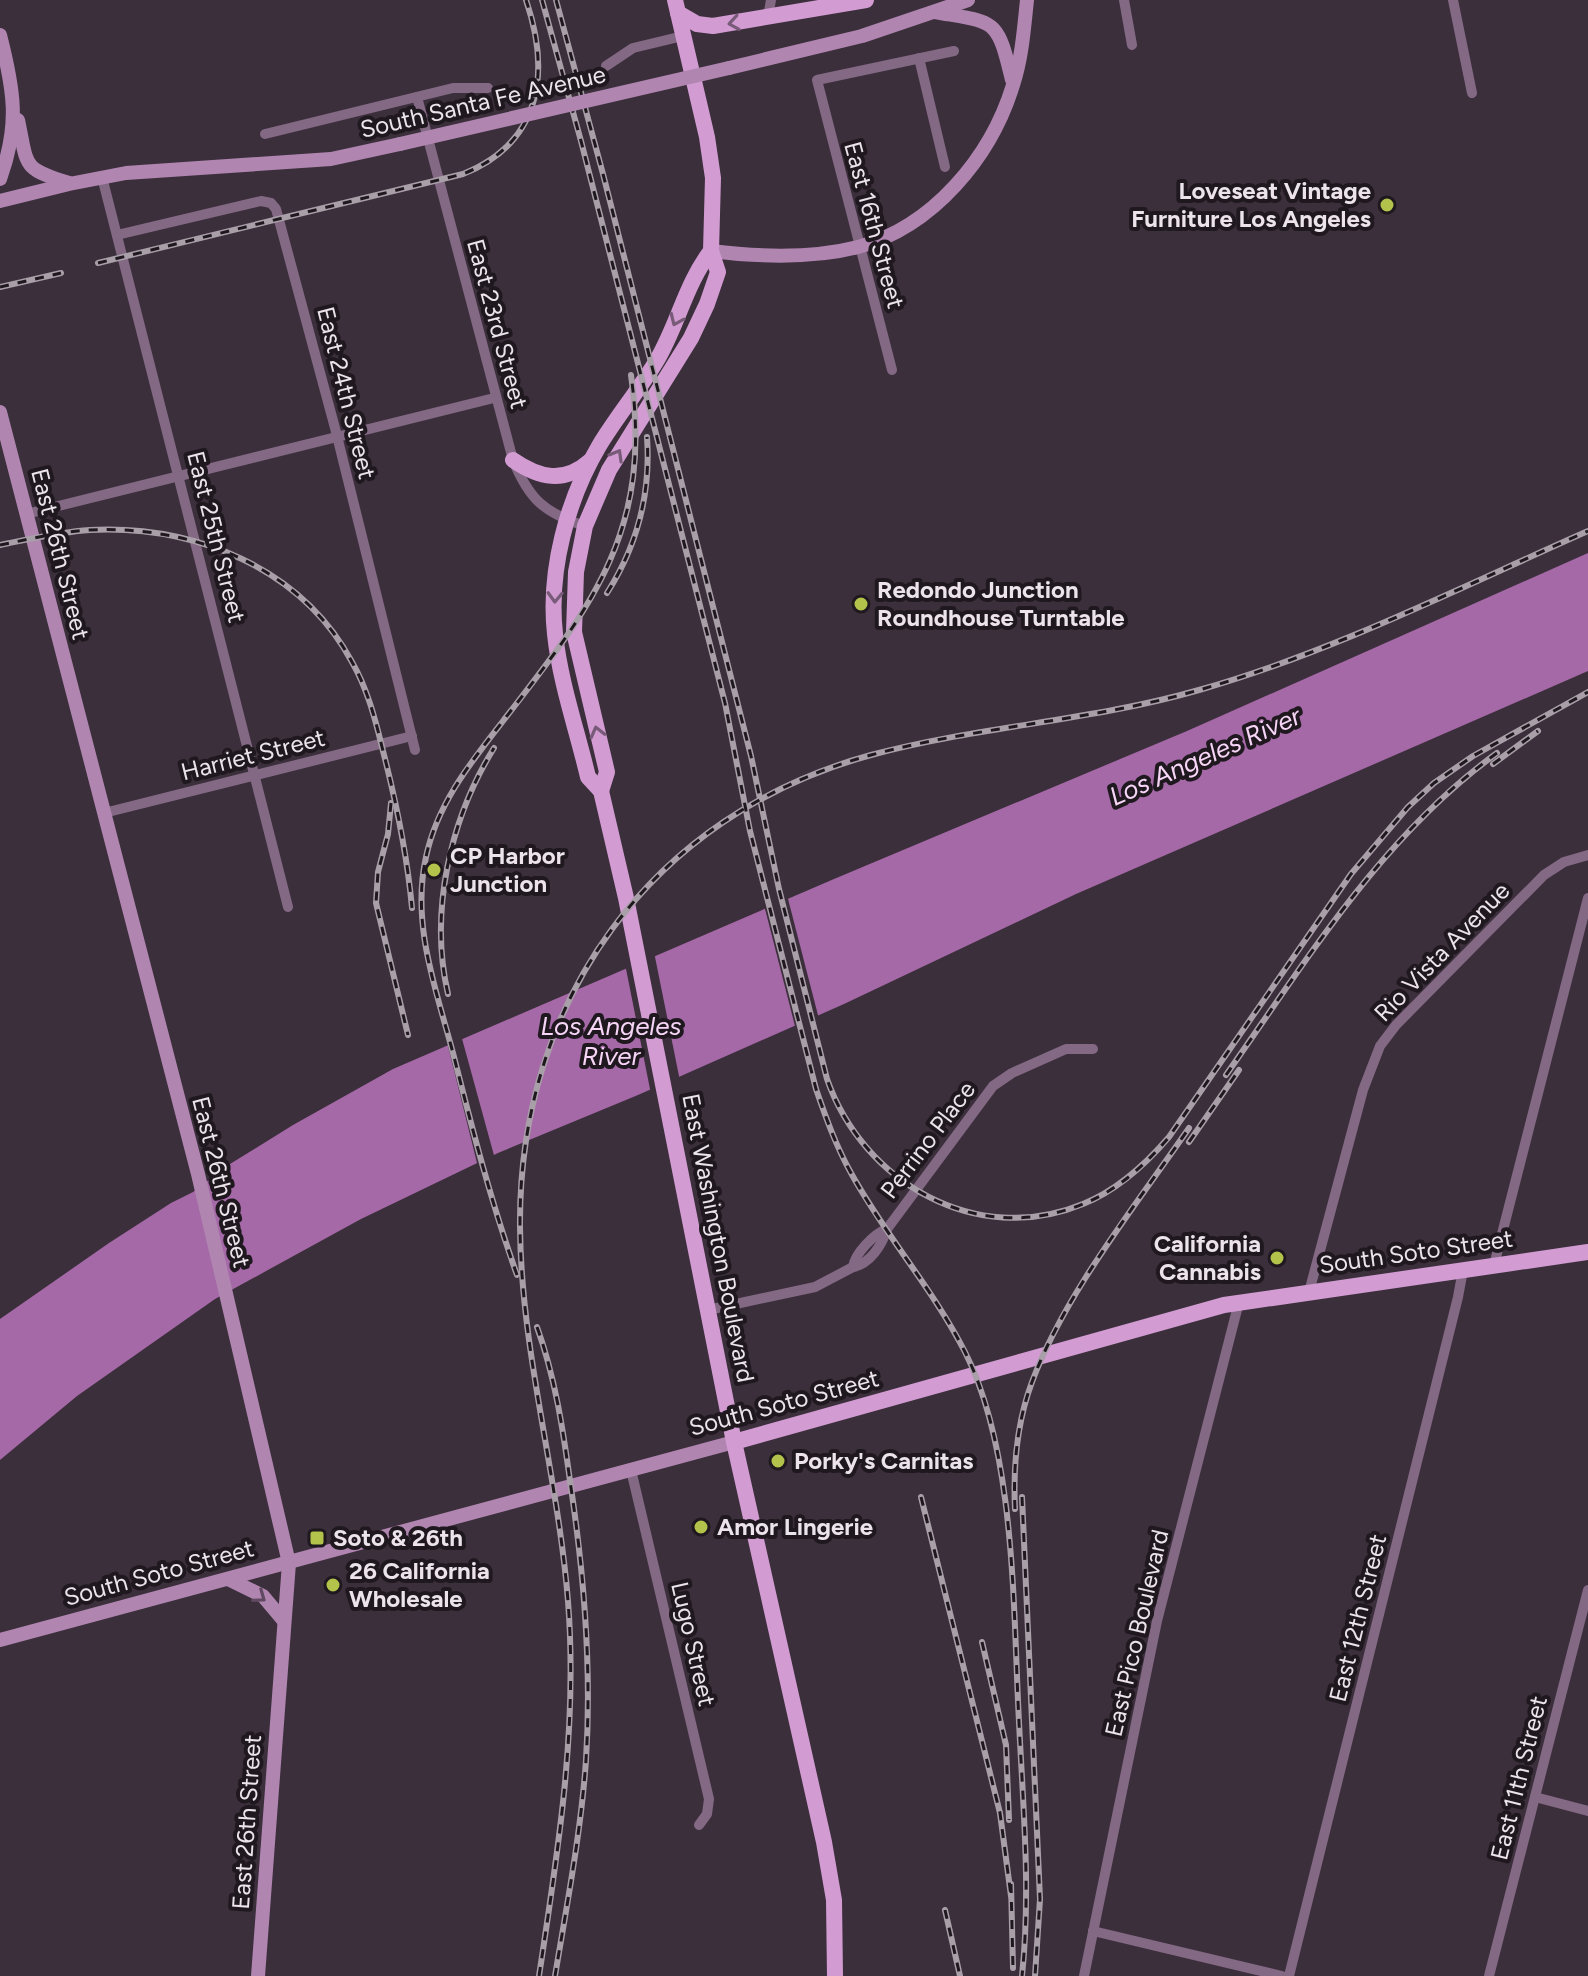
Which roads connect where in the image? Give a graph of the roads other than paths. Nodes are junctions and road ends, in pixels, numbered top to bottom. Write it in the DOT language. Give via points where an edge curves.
graph roads {
  1 [pos="866,0"];
  2 [pos="968,0"];
  3 [pos="1027,0"];
  4 [pos="1124,0"];
  5 [pos="1453,0"];
  6 [pos="676,6"];
  7 [pos="770,8"];
  8 [pos="935,12"];
  9 [pos="0,35"];
  10 [pos="683,36"];
  11 [pos="1132,45"];
  12 [pos="954,51"];
  13 [pos="919,58"];
  14 [pos="606,66"];
  15 [pos="1013,85"];
  16 [pos="488,88"];
  17 [pos="1472,93"];
  18 [pos="417,97"];
  19 [pos="14,103"];
  20 [pos="265,134"];
  21 [pos="945,167"];
  22 [pos="102,177"];
  23 [pos="0,179"];
  24 [pos="69,184"];
  25 [pos="0,201"];
  26 [pos="117,235"];
  27 [pos="860,247"];
  28 [pos="711,251"];
  29 [pos="892,370"];
  30 [pos="494,398"];
  31 [pos="0,412"];
  32 [pos="337,437"];
  33 [pos="513,460"];
  34 [pos="591,460"];
  35 [pos="178,476"];
  36 [pos="26,514"];
  37 [pos="567,520"];
  38 [pos="585,526"];
  39 [pos="412,736"];
  40 [pos="415,750"];
  41 [pos="254,776"];
  42 [pos="601,791"];
  43 [pos="104,813"];
  44 [pos="1588,855"];
  45 [pos="1588,898"];
  46 [pos="288,907"];
  47 [pos="1093,1049"];
  48 [pos="1588,1252"];
  49 [pos="1494,1265"];
  50 [pos="1463,1270"];
  51 [pos="1309,1292"];
  52 [pos="1239,1302"];
  53 [pos="708,1310"];
  54 [pos="734,1442"];
  55 [pos="631,1470"];
  56 [pos="289,1563"];
  57 [pos="230,1580"];
  58 [pos="1588,1590"];
  59 [pos="284,1621"];
  60 [pos="0,1640"];
  61 [pos="1535,1797"];
  62 [pos="1588,1811"];
  63 [pos="699,1825"];
  64 [pos="1093,1931"];
  65 [pos="258,1976"];
  66 [pos="835,1976"];
  67 [pos="1084,1976"];
  68 [pos="1282,1976"];
  69 [pos="1289,1976"];
  70 [pos="1489,1976"];
  1 -- 7 [label="main road"];
  2 -- 8 [label="main road, South Santa Fe Avenue"];
  3 -- 15 [label="main road"];
  4 -- 11 [label="street"];
  5 -- 17 [label="street"];
  7 -- 6 [label="main road, one-way" via="708,26 697,24"];
  6 -- 10 [label="main road, East Washington Boulevard"];
  8 -- 15 [label="main road" via="993,26 1003,40"];
  8 -- 22 [label="main road, South Santa Fe Avenue, bridge" via="862,36 322,160"];
  9 -- 19 [label="main road"];
  10 -- 14 [label="street, South Santa Fe Avenue" via="633,48"];
  10 -- 28 [label="main road, East Washington Boulevard" via="713,178"];
  12 -- 13 [label="street"];
  13 -- 21 [label="street"];
  13 -- 27 [label="street, East 16th Street" via="819,78 818,91"];
  15 -- 27 [label="main road" via="987,143 954,187 911,223"];
  16 -- 18 [label="street, South Santa Fe Avenue" via="453,88"];
  18 -- 20 [label="street, South Santa Fe Avenue"];
  18 -- 30 [label="street, East 23rd Street"];
  19 -- 23 [label="main road" via="13,134"];
  19 -- 24 [label="main road" via="29,164 39,174"];
  22 -- 24 [label="main road, South Santa Fe Avenue"];
  22 -- 26 [label="street, East 25th Street"];
  24 -- 25 [label="main road, South Santa Fe Avenue"];
  26 -- 32 [label="street, East 24th Street" via="271,203 281,219"];
  26 -- 35 [label="street, East 25th Street"];
  27 -- 28 [label="main road" via="810,255"];
  27 -- 29 [label="street, East 16th Street"];
  28 -- 34 [label="main road, East Washington Boulevard, one-way" via="697,269 658,359"];
  38 -- 28 [label="main road, East Washington Boulevard, one-way" via="609,470 676,367 702,316 718,272"];
  30 -- 32 [label="street"];
  30 -- 33 [label="street, East 23rd Street"];
  31 -- 36 [label="main road, East 26th Street"];
  32 -- 35 [label="street"];
  32 -- 39 [label="street, East 24th Street"];
  33 -- 34 [label="main road" via="555,477 573,473"];
  33 -- 37 [label="street, East 23rd Street" via="542,507"];
  34 -- 37 [label="main road, East Washington Boulevard"];
  35 -- 36 [label="street"];
  35 -- 41 [label="street, East 25th Street"];
  36 -- 43 [label="main road, East 26th Street"];
  37 -- 38 [label="street, East 23rd Street"];
  37 -- 42 [label="main road, East Washington Boulevard, one-way" via="557,568 555,631 588,777"];
  42 -- 38 [label="main road, East Washington Boulevard, one-way" via="607,772 574,632 576,572"];
  39 -- 40 [label="street, East 24th Street"];
  39 -- 41 [label="street, Harriet Street"];
  41 -- 43 [label="street, Harriet Street"];
  41 -- 46 [label="street, East 25th Street"];
  42 -- 53 [label="main road, East Washington Boulevard"];
  43 -- 56 [label="main road, East 26th Street" via="198,1174"];
  44 -- 51 [label="street, Rio Vista Avenue" via="1544,875 1380,1046 1363,1090"];
  45 -- 49 [label="street"];
  47 -- 53 [label="street, Perrino Place" via="1066,1049 993,1086 853,1267 810,1289"];
  48 -- 49 [label="main road, South Soto Street"];
  49 -- 50 [label="main road, South Soto Street"];
  50 -- 51 [label="main road, South Soto Street"];
  50 -- 69 [label="street, East 12th Street"];
  51 -- 52 [label="main road, South Soto Street"];
  52 -- 54 [label="main road, South Soto Street"];
  52 -- 64 [label="street, East Pico Boulevard" via="1157,1621"];
  53 -- 54 [label="main road, East Washington Boulevard"];
  54 -- 55 [label="main road, South Soto Street"];
  54 -- 66 [label="main road, East Washington Boulevard" via="831,1880"];
  55 -- 56 [label="main road, South Soto Street"];
  55 -- 63 [label="street, Lugo Street" via="709,1799"];
  56 -- 57 [label="main road, South Soto Street"];
  56 -- 59 [label="main road, East 26th Street"];
  57 -- 59 [label="main road, one-way" via="263,1596"];
  57 -- 60 [label="main road, South Soto Street"];
  58 -- 61 [label="street, East 11th Street"];
  59 -- 65 [label="main road, East 26th Street"];
  61 -- 62 [label="street"];
  61 -- 70 [label="street, East 11th Street"];
  64 -- 67 [label="street, East Pico Boulevard"];
  64 -- 68 [label="street"];
}
